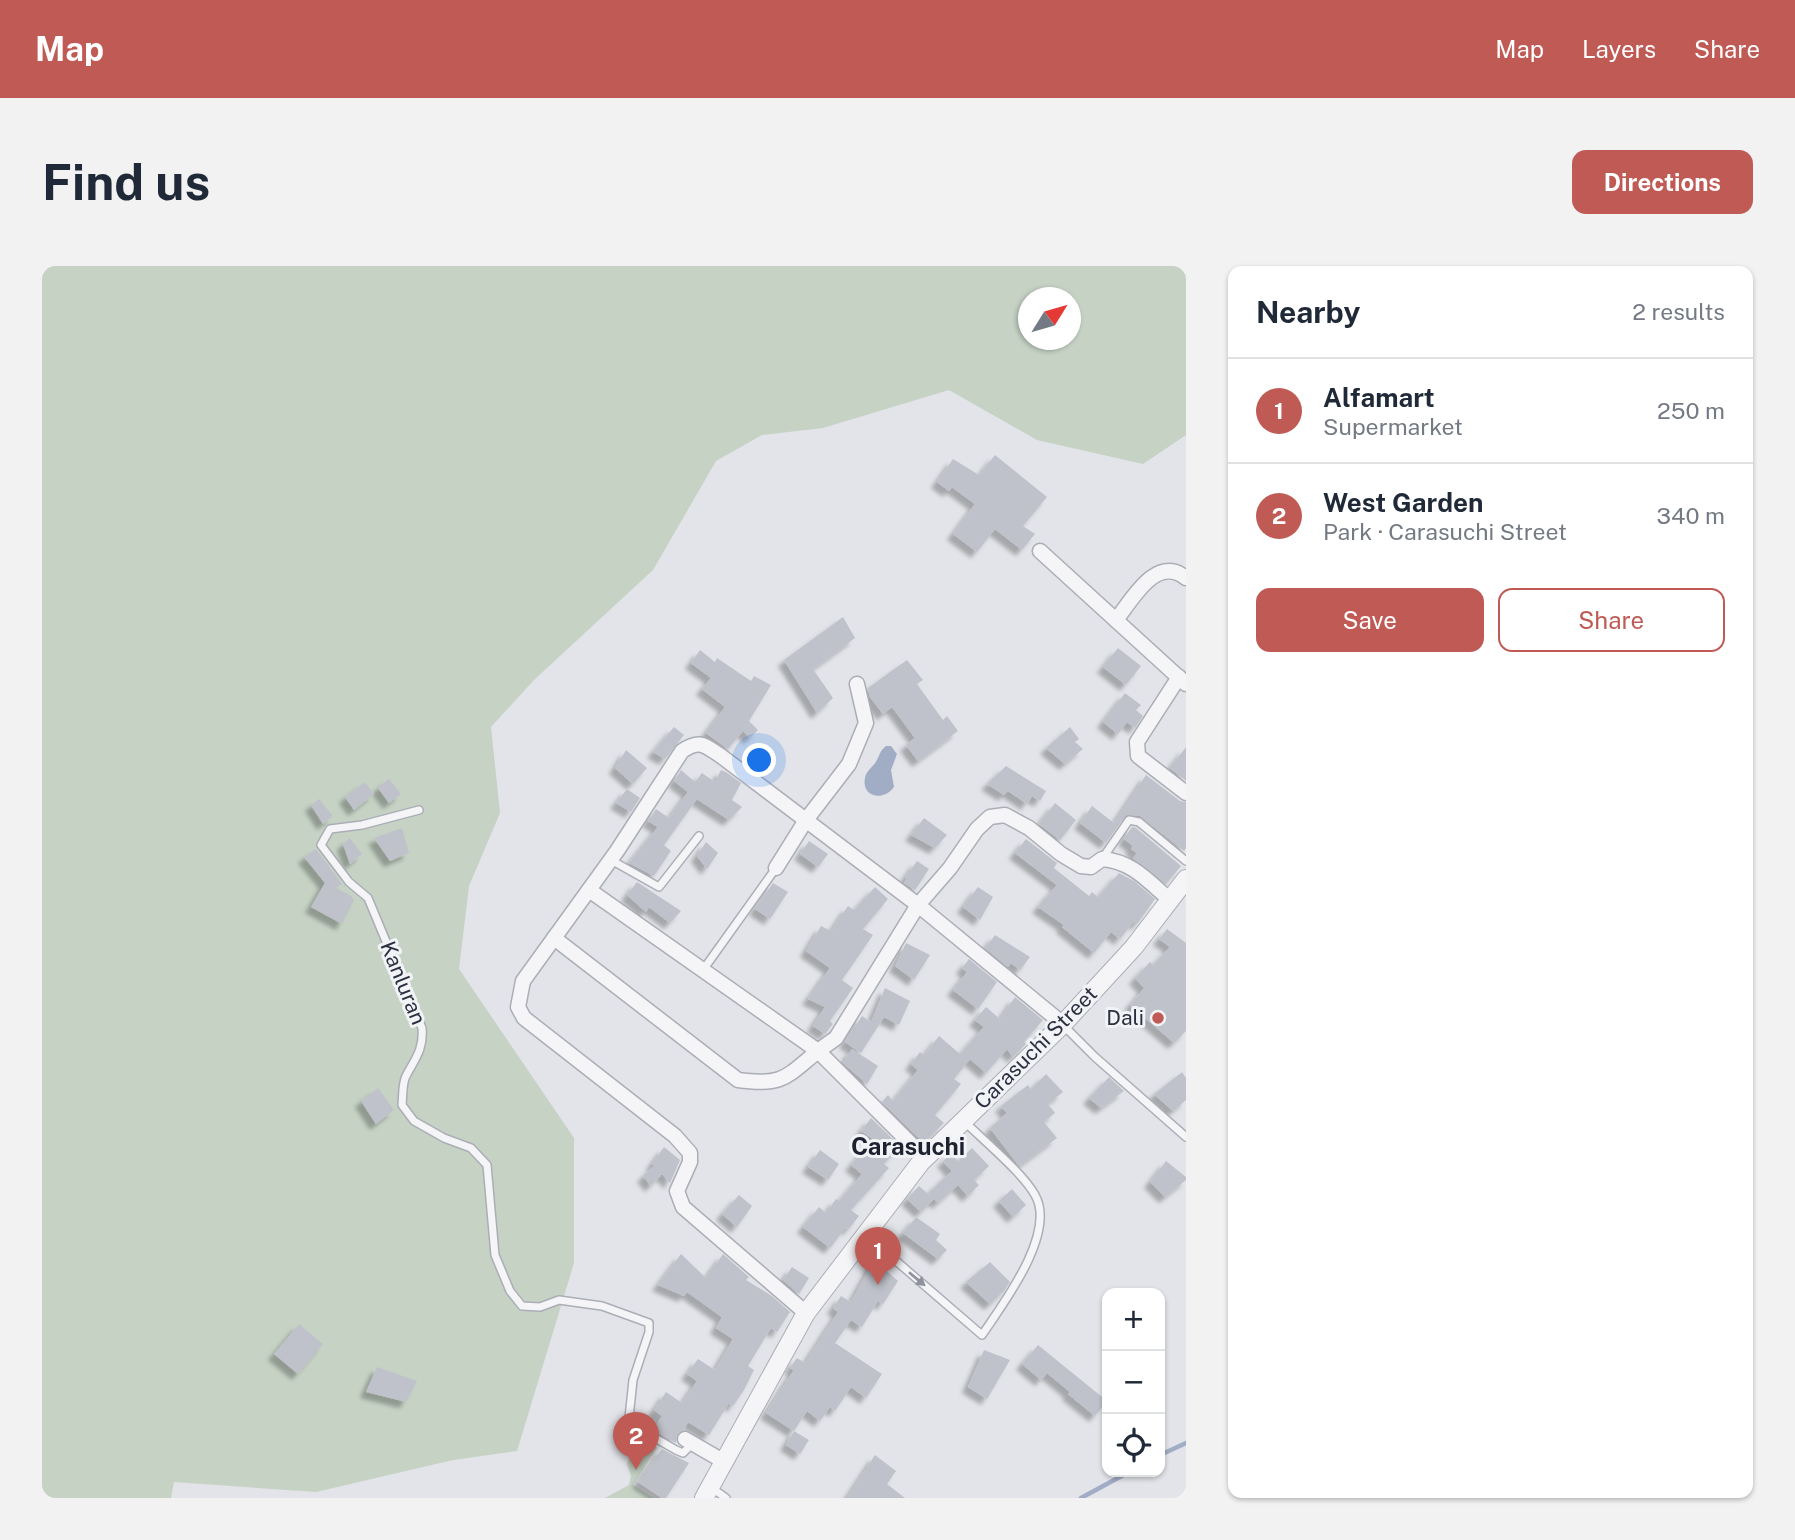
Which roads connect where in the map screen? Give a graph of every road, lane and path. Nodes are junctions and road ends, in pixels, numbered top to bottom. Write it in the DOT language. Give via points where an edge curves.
graph roads {
  1 [pos="1040,551"];
  2 [pos="1186,578"];
  3 [pos="1116,620"];
  4 [pos="1182,681"];
  5 [pos="857,684"];
  6 [pos="1186,793"];
  7 [pos="419,810"];
  8 [pos="806,820"];
  9 [pos="699,836"];
  10 [pos="610,859"];
  11 [pos="1102,859"];
  12 [pos="1186,861"];
  13 [pos="776,868"];
  14 [pos="1186,879"];
  15 [pos="589,890"];
  16 [pos="1171,901"];
  17 [pos="918,905"];
  18 [pos="554,938"];
  19 [pos="703,970"];
  20 [pos="1063,1024"];
  21 [pos="818,1051"];
  22 [pos="964,1120"];
  23 [pos="1186,1137"];
  24 [pos="925,1158"];
  25 [pos="865,1235"];
  26 [pos="806,1313"];
  27 [pos="689,1441"];
  28 [pos="723,1461"];
  29 [pos="708,1493"];
  30 [pos="726,1498"];
  1 -- 3 [label="street"];
  2 -- 3 [label="street" via="1170,570 1155,573"];
  3 -- 4 [label="street"];
  4 -- 6 [label="street" via="1137,742 1138,756"];
  5 -- 8 [label="street" via="866,723 849,764"];
  7 -- 27 [label="lane, Kanluran" via="330,830 321,845 349,882 368,898 422,1028 418,1059 404,1079 402,1105 414,1121 471,1148 487,1165 495,1255 510,1291 522,1306 540,1307 559,1300 602,1306 649,1323 633,1380 629,1418 636,1427 683,1453"];
  8 -- 10 [label="street" via="721,756 702,744 692,744 682,751"];
  8 -- 13 [label="street"];
  8 -- 17 [label="street"];
  9 -- 10 [label="lane" via="659,887"];
  10 -- 15 [label="street"];
  11 -- 12 [label="lane" via="1129,820 1139,822"];
  11 -- 16 [label="street" via="1118,860"];
  11 -- 17 [label="street" via="1091,867 1081,866 1005,815 990,817"];
  13 -- 19 [label="lane"];
  14 -- 16 [label="street, Carasuchi Street"];
  15 -- 18 [label="street"];
  15 -- 19 [label="street"];
  16 -- 20 [label="street, Carasuchi Street"];
  17 -- 20 [label="street"];
  17 -- 21 [label="street" via="836,1038"];
  18 -- 21 [label="street" via="738,1080 762,1084 782,1080"];
  18 -- 26 [label="street" via="523,981 518,1007 524,1018 675,1136 690,1153 677,1191 683,1207"];
  19 -- 21 [label="street"];
  20 -- 22 [label="street, Carasuchi Street"];
  20 -- 23 [label="lane"];
  21 -- 24 [label="street"];
  22 -- 24 [label="street, Carasuchi Street"];
  25 -- 22 [label="lane, one-way" via="982,1335 1026,1267 1041,1218 1037,1196"];
  24 -- 25 [label="street, Carasuchi Street"];
  25 -- 26 [label="street, Carasuchi Street"];
  26 -- 28 [label="street, Carasuchi Street"];
  27 -- 28 [label="street"];
  28 -- 29 [label="street, Carasuchi Street"];
  29 -- 30 [label="lane"];
}
